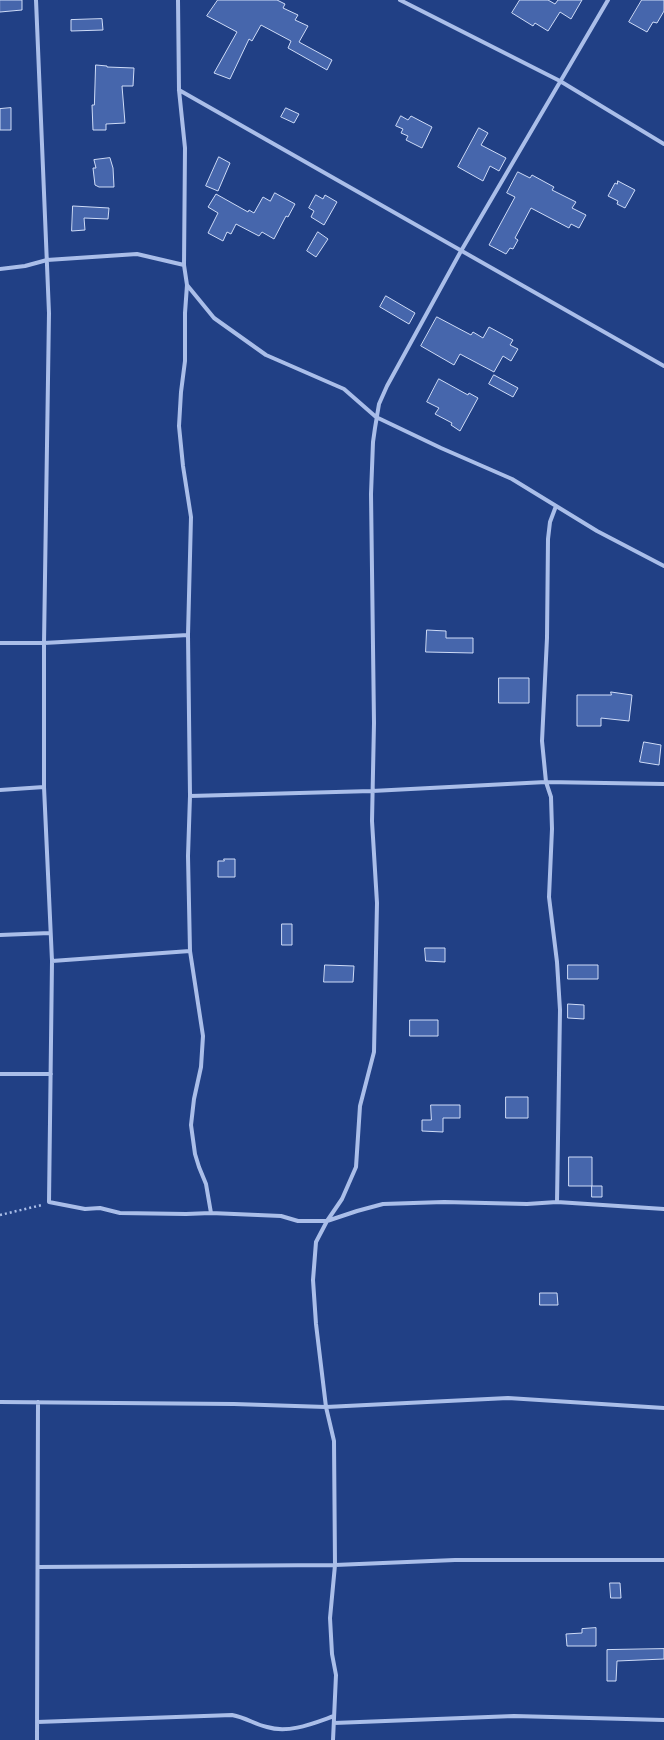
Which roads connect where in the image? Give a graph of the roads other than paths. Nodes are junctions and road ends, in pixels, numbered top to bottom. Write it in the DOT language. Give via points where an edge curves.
graph roads {
  1 [pos="36,0"];
  2 [pos="178,0"];
  3 [pos="400,0"];
  4 [pos="608,0"];
  5 [pos="560,82"];
  6 [pos="179,90"];
  7 [pos="664,144"];
  8 [pos="461,251"];
  9 [pos="47,260"];
  10 [pos="184,265"];
  11 [pos="0,269"];
  12 [pos="187,285"];
  13 [pos="664,366"];
  14 [pos="376,417"];
  15 [pos="556,506"];
  16 [pos="664,566"];
  17 [pos="188,635"];
  18 [pos="44,643"];
  19 [pos="0,644"];
  20 [pos="546,782"];
  21 [pos="664,784"];
  22 [pos="44,787"];
  23 [pos="0,790"];
  24 [pos="372,791"];
  25 [pos="190,796"];
  26 [pos="50,933"];
  27 [pos="0,935"];
  28 [pos="190,951"];
  29 [pos="52,961"];
  30 [pos="0,1074"];
  31 [pos="51,1074"];
  32 [pos="557,1202"];
  33 [pos="664,1209"];
  34 [pos="211,1213"];
  35 [pos="327,1221"];
  36 [pos="0,1402"];
  37 [pos="38,1402"];
  38 [pos="326,1407"];
  39 [pos="664,1408"];
  40 [pos="664,1560"];
  41 [pos="335,1565"];
  42 [pos="38,1567"];
  43 [pos="334,1716"];
  44 [pos="664,1720"];
  45 [pos="37,1722"];
  46 [pos="334,1723"];
  47 [pos="37,1740"];
  48 [pos="333,1740"];
  1 -- 9 [label="street"];
  2 -- 6 [label="street"];
  3 -- 5 [label="street"];
  4 -- 5 [label="street"];
  5 -- 7 [label="street"];
  5 -- 8 [label="street"];
  6 -- 8 [label="street"];
  6 -- 10 [label="street" via="185,148"];
  8 -- 13 [label="street"];
  8 -- 14 [label="street" via="387,386"];
  9 -- 10 [label="street" via="137,254"];
  9 -- 11 [label="street"];
  9 -- 18 [label="street" via="49,314"];
  10 -- 12 [label="street"];
  12 -- 14 [label="street" via="214,318 266,356 344,389"];
  12 -- 17 [label="street" via="185,361 179,426 191,517"];
  14 -- 15 [label="street" via="512,479"];
  14 -- 24 [label="street" via="371,494 374,723"];
  15 -- 16 [label="street" via="597,532"];
  15 -- 20 [label="street" via="550,522 548,539 548,624 542,741"];
  17 -- 18 [label="street"];
  17 -- 25 [label="street"];
  18 -- 19 [label="street"];
  18 -- 22 [label="street"];
  20 -- 21 [label="street"];
  20 -- 24 [label="street"];
  20 -- 32 [label="street" via="551,797 549,897 560,1010"];
  22 -- 23 [label="street"];
  22 -- 26 [label="street"];
  24 -- 25 [label="street"];
  24 -- 35 [label="street" via="377,904 374,1052 360,1106 356,1167 342,1199"];
  25 -- 28 [label="street"];
  26 -- 27 [label="street"];
  26 -- 29 [label="street"];
  28 -- 29 [label="street"];
  28 -- 34 [label="street" via="203,1036 192,1125 195,1154 206,1184"];
  29 -- 31 [label="street"];
  30 -- 31 [label="street"];
  31 -- 34 [label="street" via="49,1202 120,1213"];
  32 -- 33 [label="street"];
  32 -- 35 [label="street" via="383,1204"];
  34 -- 35 [label="street"];
  35 -- 38 [label="street" via="316,1242 313,1280"];
  36 -- 37 [label="street"];
  37 -- 38 [label="street"];
  37 -- 42 [label="street"];
  38 -- 39 [label="street" via="508,1398"];
  38 -- 41 [label="street" via="334,1441"];
  40 -- 41 [label="street" via="455,1560"];
  41 -- 42 [label="street"];
  41 -- 43 [label="street" via="330,1618 336,1675"];
  42 -- 45 [label="street"];
  43 -- 45 [label="street" via="309,1725 279,1729 232,1715"];
  43 -- 46 [label="street"];
  44 -- 46 [label="street" via="514,1716"];
  45 -- 47 [label="street"];
  46 -- 48 [label="street"];
}
